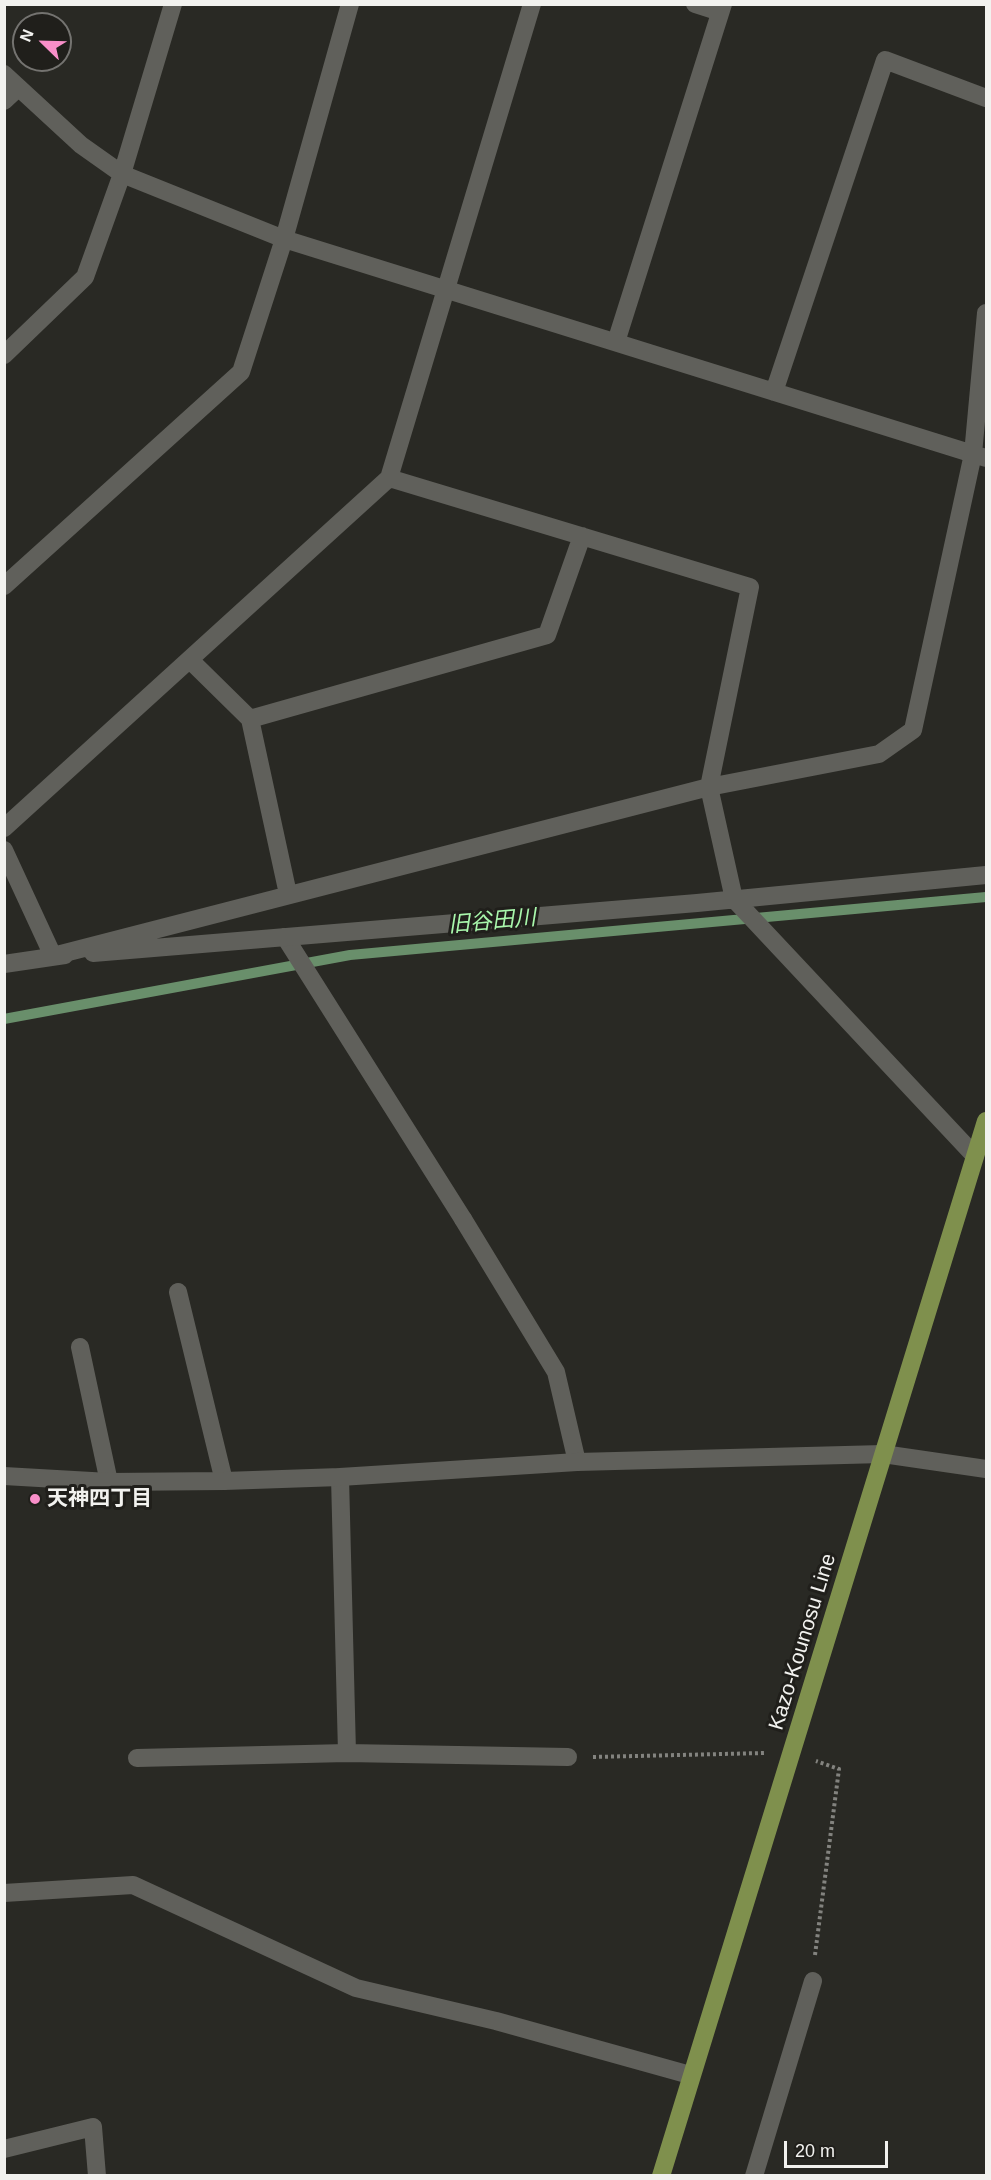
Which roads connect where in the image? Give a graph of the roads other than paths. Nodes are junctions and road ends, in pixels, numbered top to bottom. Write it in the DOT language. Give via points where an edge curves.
graph roads {
  1 [pos="173,4"];
  2 [pos="350,4"];
  3 [pos="532,4"];
  4 [pos="695,4"];
  5 [pos="722,8"];
  6 [pos="4,74"];
  7 [pos="18,88"];
  8 [pos="987,98"];
  9 [pos="4,101"];
  10 [pos="122,174"];
  11 [pos="284,238"];
  12 [pos="447,291"];
  13 [pos="987,314"];
  14 [pos="616,342"];
  15 [pos="4,355"];
  16 [pos="774,392"];
  17 [pos="980,456"];
  18 [pos="389,478"];
  19 [pos="582,536"];
  20 [pos="4,586"];
  21 [pos="190,660"];
  22 [pos="250,719"];
  23 [pos="709,787"];
  24 [pos="4,828"];
  25 [pos="4,850"];
  26 [pos="987,875"];
  27 [pos="288,894"];
  28 [pos="734,899"];
  29 [pos="285,937"];
  30 [pos="52,956"];
  31 [pos="4,964"];
  32 [pos="987,1121"];
  33 [pos="975,1156"];
  34 [pos="178,1292"];
  35 [pos="80,1347"];
  36 [pos="884,1454"];
  37 [pos="577,1462"];
  38 [pos="987,1469"];
  39 [pos="4,1476"];
  40 [pos="340,1478"];
  41 [pos="224,1481"];
  42 [pos="109,1482"];
  43 [pos="347,1754"];
  44 [pos="568,1757"];
  45 [pos="137,1758"];
  46 [pos="4,1893"];
  47 [pos="812,1986"];
  48 [pos="690,2075"];
  49 [pos="4,2149"];
  50 [pos="97,2175"];
  51 [pos="662,2175"];
  52 [pos="754,2175"];
  1 -- 10 [label="street"];
  2 -- 11 [label="street"];
  3 -- 12 [label="street"];
  4 -- 5 [label="street"];
  5 -- 14 [label="street"];
  6 -- 7 [label="street"];
  7 -- 9 [label="street"];
  7 -- 10 [label="street" via="81,145"];
  8 -- 16 [label="street" via="885,60"];
  10 -- 11 [label="street"];
  10 -- 15 [label="street" via="85,277"];
  11 -- 12 [label="street"];
  11 -- 20 [label="street" via="241,372"];
  12 -- 14 [label="street"];
  12 -- 18 [label="street"];
  13 -- 17 [label="street"];
  14 -- 16 [label="street"];
  16 -- 17 [label="street"];
  17 -- 23 [label="street" via="913,730 879,754"];
  18 -- 19 [label="street"];
  18 -- 21 [label="street"];
  19 -- 22 [label="street" via="547,635"];
  19 -- 23 [label="street" via="750,587"];
  21 -- 22 [label="street"];
  21 -- 24 [label="street"];
  22 -- 27 [label="street"];
  23 -- 27 [label="street"];
  23 -- 28 [label="street"];
  25 -- 30 [label="street"];
  26 -- 28 [label="street"];
  27 -- 30 [label="street"];
  28 -- 29 [label="street"];
  28 -- 33 [label="street"];
  29 -- 30 [label="street"];
  29 -- 37 [label="street" via="556,1372"];
  30 -- 31 [label="street"];
  32 -- 33 [label="main road, Kazo-Kounosu Line"];
  33 -- 36 [label="main road, Kazo-Kounosu Line"];
  34 -- 41 [label="street"];
  35 -- 42 [label="street"];
  36 -- 37 [label="street"];
  36 -- 38 [label="street"];
  36 -- 48 [label="main road, Kazo-Kounosu Line"];
  37 -- 40 [label="street"];
  39 -- 42 [label="street"];
  40 -- 41 [label="street"];
  40 -- 43 [label="street"];
  41 -- 42 [label="street"];
  43 -- 44 [label="street"];
  43 -- 45 [label="street"];
  46 -- 48 [label="street" via="133,1885 356,1988 496,2021"];
  47 -- 52 [label="street"];
  48 -- 51 [label="main road, Kazo-Kounosu Line"];
  49 -- 50 [label="street" via="93,2127"];
}
